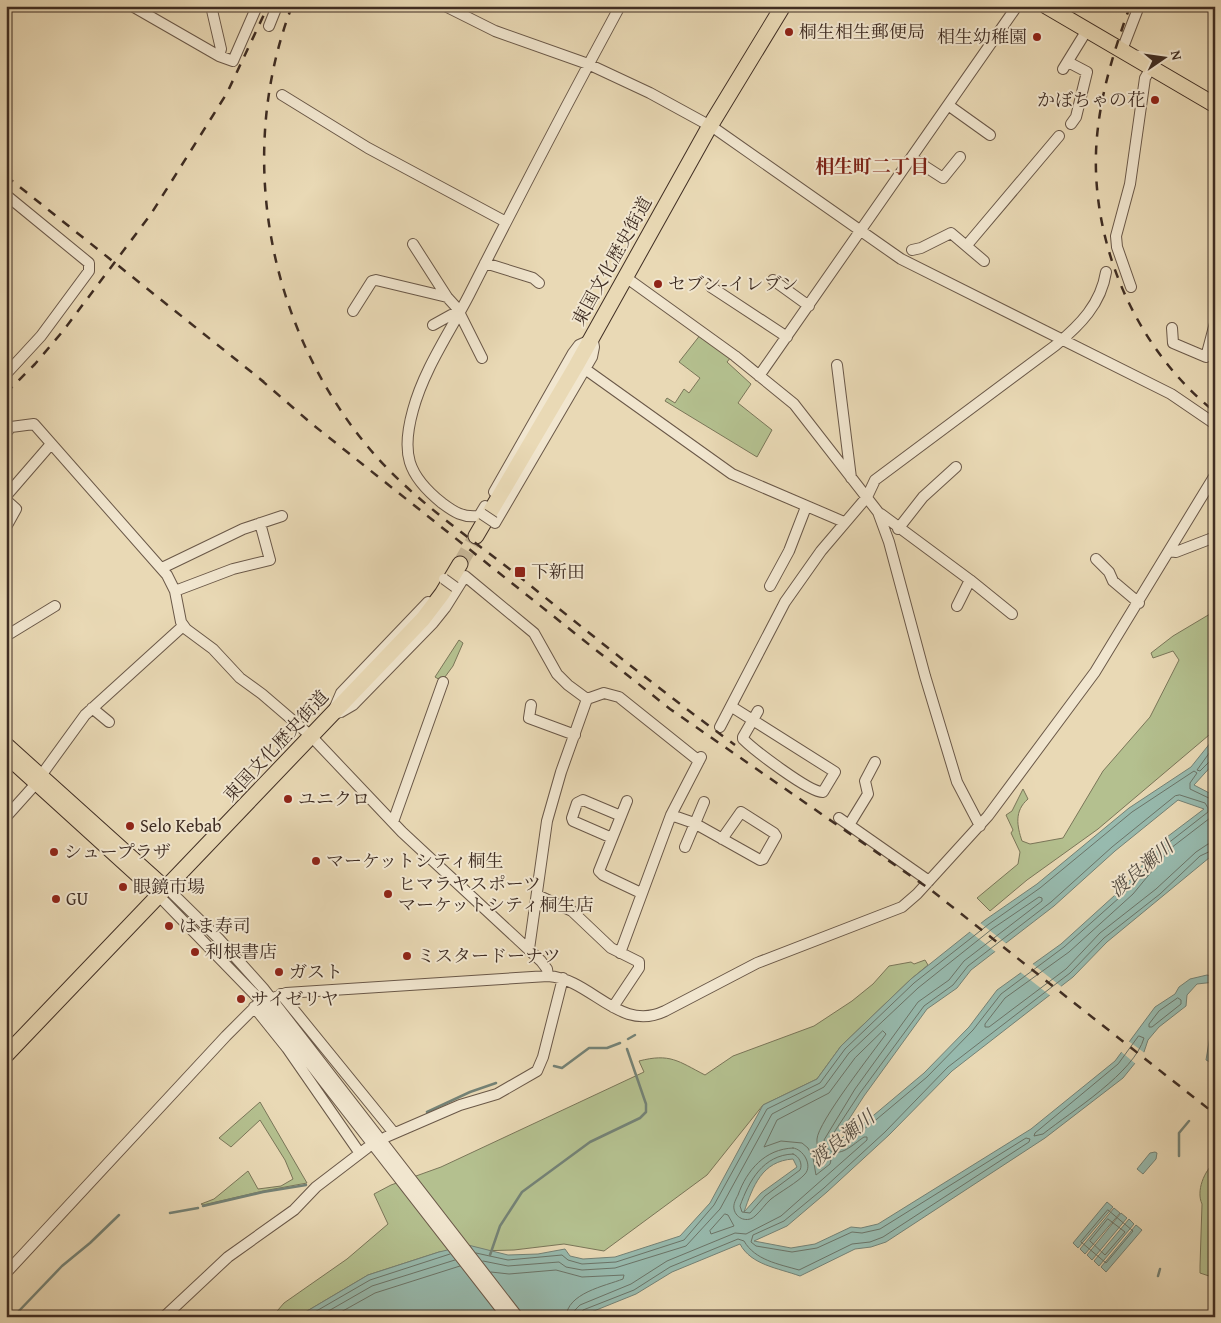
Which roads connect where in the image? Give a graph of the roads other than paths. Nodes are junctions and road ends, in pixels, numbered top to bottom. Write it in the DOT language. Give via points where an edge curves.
graph roads {
  1 [pos="132,6"];
  2 [pos="211,6"];
  3 [pos="257,6"];
  4 [pos="277,6"];
  5 [pos="445,6"];
  6 [pos="620,6"];
  7 [pos="783,6"];
  8 [pos="1017,6"];
  9 [pos="1046,6"];
  10 [pos="1139,6"];
  11 [pos="269,26"];
  12 [pos="1087,30"];
  13 [pos="1122,50"];
  14 [pos="219,56"];
  15 [pos="588,64"];
  16 [pos="1151,68"];
  17 [pos="282,95"];
  18 [pos="948,105"];
  19 [pos="1215,105"];
  20 [pos="1071,124"];
  21 [pos="710,126"];
  22 [pos="990,135"];
  23 [pos="1059,136"];
  24 [pos="960,157"];
  25 [pos="912,158"];
  26 [pos="8,199"];
  27 [pos="506,222"];
  28 [pos="861,230"];
  29 [pos="922,238"];
  30 [pos="413,244"];
  31 [pos="967,245"];
  32 [pos="912,250"];
  33 [pos="904,260"];
  34 [pos="984,261"];
  35 [pos="485,263"];
  36 [pos="1106,272"];
  37 [pos="624,276"];
  38 [pos="773,280"];
  39 [pos="539,283"];
  40 [pos="711,287"];
  41 [pos="1131,287"];
  42 [pos="447,296"];
  43 [pos="809,306"];
  44 [pos="353,311"];
  45 [pos="459,314"];
  46 [pos="1215,323"];
  47 [pos="433,324"];
  48 [pos="1172,328"];
  49 [pos="787,337"];
  50 [pos="590,338"];
  51 [pos="1062,340"];
  52 [pos="1206,357"];
  53 [pos="482,358"];
  54 [pos="1215,364"];
  55 [pos="837,365"];
  56 [pos="585,369"];
  57 [pos="6,374"];
  58 [pos="759,376"];
  59 [pos="1215,424"];
  60 [pos="6,433"];
  61 [pos="51,444"];
  62 [pos="956,467"];
  63 [pos="1215,475"];
  64 [pos="851,478"];
  65 [pos="6,496"];
  66 [pos="867,497"];
  67 [pos="6,500"];
  68 [pos="806,507"];
  69 [pos="878,512"];
  70 [pos="482,514"];
  71 [pos="282,516"];
  72 [pos="844,522"];
  73 [pos="260,523"];
  74 [pos="6,527"];
  75 [pos="898,529"];
  76 [pos="476,536"];
  77 [pos="1215,537"];
  78 [pos="1169,551"];
  79 [pos="1096,559"];
  80 [pos="460,564"];
  81 [pos="162,568"];
  82 [pos="970,580"];
  83 [pos="770,586"];
  84 [pos="456,587"];
  85 [pos="175,591"];
  86 [pos="1138,603"];
  87 [pos="55,606"];
  88 [pos="957,606"];
  89 [pos="1012,614"];
  90 [pos="183,626"];
  91 [pos="6,636"];
  92 [pos="443,682"];
  93 [pos="587,699"];
  94 [pos="531,704"];
  95 [pos="732,707"];
  96 [pos="92,708"];
  97 [pos="332,714"];
  98 [pos="756,715"];
  99 [pos="109,722"];
  100 [pos="720,727"];
  101 [pos="575,735"];
  102 [pos="311,736"];
  103 [pos="6,743"];
  104 [pos="6,757"];
  105 [pos="875,762"];
  106 [pos="39,779"];
  107 [pos="627,801"];
  108 [pos="704,802"];
  109 [pos="671,815"];
  110 [pos="621,816"];
  111 [pos="6,817"];
  112 [pos="839,818"];
  113 [pos="393,822"];
  114 [pos="694,823"];
  115 [pos="849,825"];
  116 [pos="980,826"];
  117 [pos="612,838"];
  118 [pos="722,838"];
  119 [pos="685,846"];
  120 [pos="929,881"];
  121 [pos="163,892"];
  122 [pos="641,893"];
  123 [pos="536,895"];
  124 [pos="529,949"];
  125 [pos="620,953"];
  126 [pos="548,976"];
  127 [pos="563,978"];
  128 [pos="267,1000"];
  129 [pos="613,1008"];
  130 [pos="9,1047"];
  131 [pos="386,1154"];
  132 [pos="6,1273"];
  133 [pos="164,1317"];
  134 [pos="506,1317"];
  135 [pos="518,1317"];
  1 -- 14 [label="street"];
  2 -- 14 [label="street" via="221,49"];
  3 -- 14 [label="street" via="233,61"];
  4 -- 11 [label="street"];
  5 -- 15 [label="street" via="495,31"];
  6 -- 15 [label="street"];
  7 -- 21 [label="highway, 東国文化歴史街道"];
  8 -- 18 [label="street"];
  9 -- 12 [label="highway"];
  10 -- 13 [label="street"];
  12 -- 13 [label="highway"];
  12 -- 20 [label="street" via="1065,66 1087,72"];
  13 -- 16 [label="highway"];
  15 -- 21 [label="street" via="650,92"];
  15 -- 27 [label="street"];
  16 -- 19 [label="highway"];
  16 -- 41 [label="street" via="1146,78 1130,184 1116,236"];
  17 -- 27 [label="street" via="368,148"];
  18 -- 22 [label="street"];
  18 -- 25 [label="street"];
  21 -- 28 [label="street"];
  21 -- 37 [label="highway, 東国文化歴史街道"];
  23 -- 31 [label="street"];
  24 -- 25 [label="street" via="943,178"];
  25 -- 28 [label="street"];
  26 -- 57 [label="street" via="89,263 89,270 41,336"];
  27 -- 35 [label="street"];
  28 -- 33 [label="street"];
  28 -- 43 [label="street"];
  29 -- 32 [label="street"];
  30 -- 42 [label="street"];
  31 -- 32 [label="street" via="950,233"];
  31 -- 34 [label="street"];
  32 -- 33 [label="street"];
  33 -- 51 [label="street"];
  35 -- 39 [label="street" via="533,278"];
  35 -- 45 [label="street"];
  36 -- 51 [label="street" via="1091,310"];
  37 -- 50 [label="highway, 東国文化歴史街道"];
  37 -- 58 [label="street"];
  38 -- 43 [label="street"];
  40 -- 49 [label="street"];
  42 -- 44 [label="street" via="376,280 372,281"];
  42 -- 45 [label="street"];
  43 -- 49 [label="street"];
  45 -- 47 [label="street"];
  45 -- 53 [label="street"];
  45 -- 70 [label="street" via="416,400 409,430 409,462 421,484 454,512 469,517"];
  46 -- 52 [label="street"];
  48 -- 52 [label="street" via="1173,343"];
  49 -- 58 [label="street"];
  50 -- 56 [label="street" via="594,352"];
  50 -- 70 [label="street" via="579,345 556,382"];
  50 -- 76 [label="highway, 東国文化歴史街道"];
  51 -- 59 [label="street" via="1171,394"];
  51 -- 66 [label="street" via="883,473"];
  52 -- 54 [label="street"];
  55 -- 64 [label="street"];
  56 -- 68 [label="street" via="732,474"];
  56 -- 70 [label="street, bridge" via="496,523"];
  58 -- 64 [label="street" via="794,404"];
  60 -- 61 [label="street" via="12,427 34,424"];
  61 -- 65 [label="street"];
  61 -- 81 [label="street"];
  62 -- 75 [label="street" via="923,497"];
  63 -- 78 [label="street"];
  64 -- 66 [label="street"];
  66 -- 69 [label="street"];
  66 -- 72 [label="street"];
  67 -- 74 [label="street" via="16,509"];
  68 -- 72 [label="street"];
  68 -- 83 [label="street" via="789,551"];
  69 -- 75 [label="street"];
  69 -- 116 [label="street" via="957,782"];
  71 -- 73 [label="street"];
  72 -- 95 [label="street" via="785,602"];
  73 -- 81 [label="street"];
  73 -- 85 [label="street" via="270,560 233,569"];
  75 -- 82 [label="street"];
  77 -- 78 [label="street" via="1176,552"];
  78 -- 86 [label="street"];
  79 -- 86 [label="street" via="1109,572 1112,581"];
  80 -- 97 [label="highway, 東国文化歴史街道" via="423,619"];
  81 -- 85 [label="street"];
  82 -- 88 [label="street"];
  82 -- 89 [label="street"];
  84 -- 93 [label="street" via="465,576 534,633 557,674"];
  84 -- 97 [label="street" via="433,623 353,705"];
  84 -- 97 [label="street, bridge" via="444,579 427,603 341,693"];
  85 -- 90 [label="street"];
  86 -- 116 [label="street" via="1099,666"];
  87 -- 91 [label="street"];
  90 -- 96 [label="street"];
  90 -- 102 [label="street"];
  92 -- 113 [label="street"];
  93 -- 101 [label="street"];
  93 -- 109 [label="street" via="604,693 619,697 700,759"];
  94 -- 101 [label="street" via="529,718"];
  95 -- 98 [label="street"];
  95 -- 100 [label="street"];
  96 -- 99 [label="street"];
  96 -- 106 [label="street"];
  97 -- 102 [label="highway, 東国文化歴史街道"];
  98 -- 98 [label="street" via="835,772 823,792 799,782 744,741 743,737"];
  101 -- 123 [label="street" via="547,821"];
  102 -- 113 [label="street"];
  102 -- 121 [label="highway, 東国文化歴史街道"];
  103 -- 106 [label="main road"];
  104 -- 106 [label="main road"];
  105 -- 115 [label="street" via="865,781 868,794"];
  106 -- 111 [label="street"];
  106 -- 121 [label="main road"];
  107 -- 110 [label="street"];
  108 -- 114 [label="street"];
  109 -- 114 [label="street"];
  109 -- 122 [label="street"];
  110 -- 117 [label="street"];
  110 -- 117 [label="street" via="583,800 577,803 573,821"];
  112 -- 115 [label="street"];
  113 -- 124 [label="street"];
  114 -- 118 [label="street"];
  114 -- 119 [label="street"];
  115 -- 120 [label="street"];
  116 -- 120 [label="street"];
  117 -- 122 [label="street" via="600,874"];
  118 -- 118 [label="street" via="741,812 776,836 760,860"];
  120 -- 129 [label="street" via="896,910 757,963 662,1013 637,1017"];
  121 -- 128 [label="street"];
  121 -- 130 [label="highway, 東国文化歴史街道"];
  122 -- 125 [label="street"];
  123 -- 124 [label="street"];
  123 -- 125 [label="street" via="572,911 609,947"];
  124 -- 126 [label="street" via="544,964"];
  125 -- 129 [label="street" via="637,961 639,966"];
  126 -- 127 [label="street"];
  126 -- 128 [label="street"];
  127 -- 128 [label="street" via="537,1071 503,1091 460,1105 390,1135"];
  127 -- 129 [label="street"];
  128 -- 131 [label="street"];
  128 -- 132 [label="street"];
  128 -- 133 [label="street" via="296,1061 363,1150 316,1187 294,1210 208,1274"];
  131 -- 134 [label="street"];
  131 -- 135 [label="street"];
}
